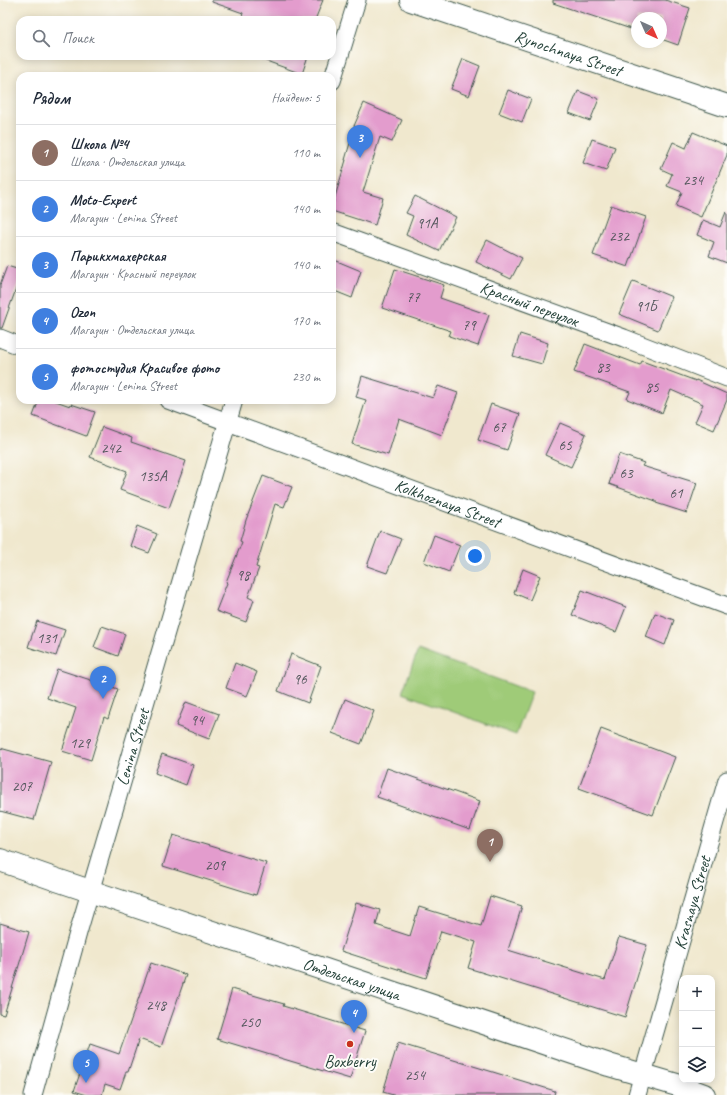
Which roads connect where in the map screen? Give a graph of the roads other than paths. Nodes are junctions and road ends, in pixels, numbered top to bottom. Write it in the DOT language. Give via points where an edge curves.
graph roads {
  1 [pos="357,0"];
  2 [pos="411,0"];
  3 [pos="335,72"];
  4 [pos="727,106"];
  5 [pos="336,233"];
  6 [pos="0,338"];
  7 [pos="16,344"];
  8 [pos="727,378"];
  9 [pos="179,404"];
  10 [pos="233,404"];
  11 [pos="227,422"];
  12 [pos="727,606"];
  13 [pos="727,780"];
  14 [pos="0,860"];
  15 [pos="91,891"];
  16 [pos="640,1085"];
  17 [pos="33,1095"];
  18 [pos="704,1095"];
  1 -- 3 [label="street"];
  2 -- 4 [label="street, Rynochnaya Street"];
  5 -- 8 [label="street, Красный переулок"];
  6 -- 7 [label="street"];
  9 -- 11 [label="street, Kolkhoznaya Street"];
  10 -- 11 [label="street, Lenina Street"];
  11 -- 12 [label="street, Kolkhoznaya Street"];
  11 -- 15 [label="street, Lenina Street"];
  13 -- 16 [label="street, Krasnaya Street"];
  14 -- 15 [label="street, Отдельская улица"];
  15 -- 16 [label="street, Отдельская улица" via="594,1060"];
  15 -- 17 [label="street, Lenina Street"];
  16 -- 18 [label="street, Отдельская улица" via="677,1085"];
}
